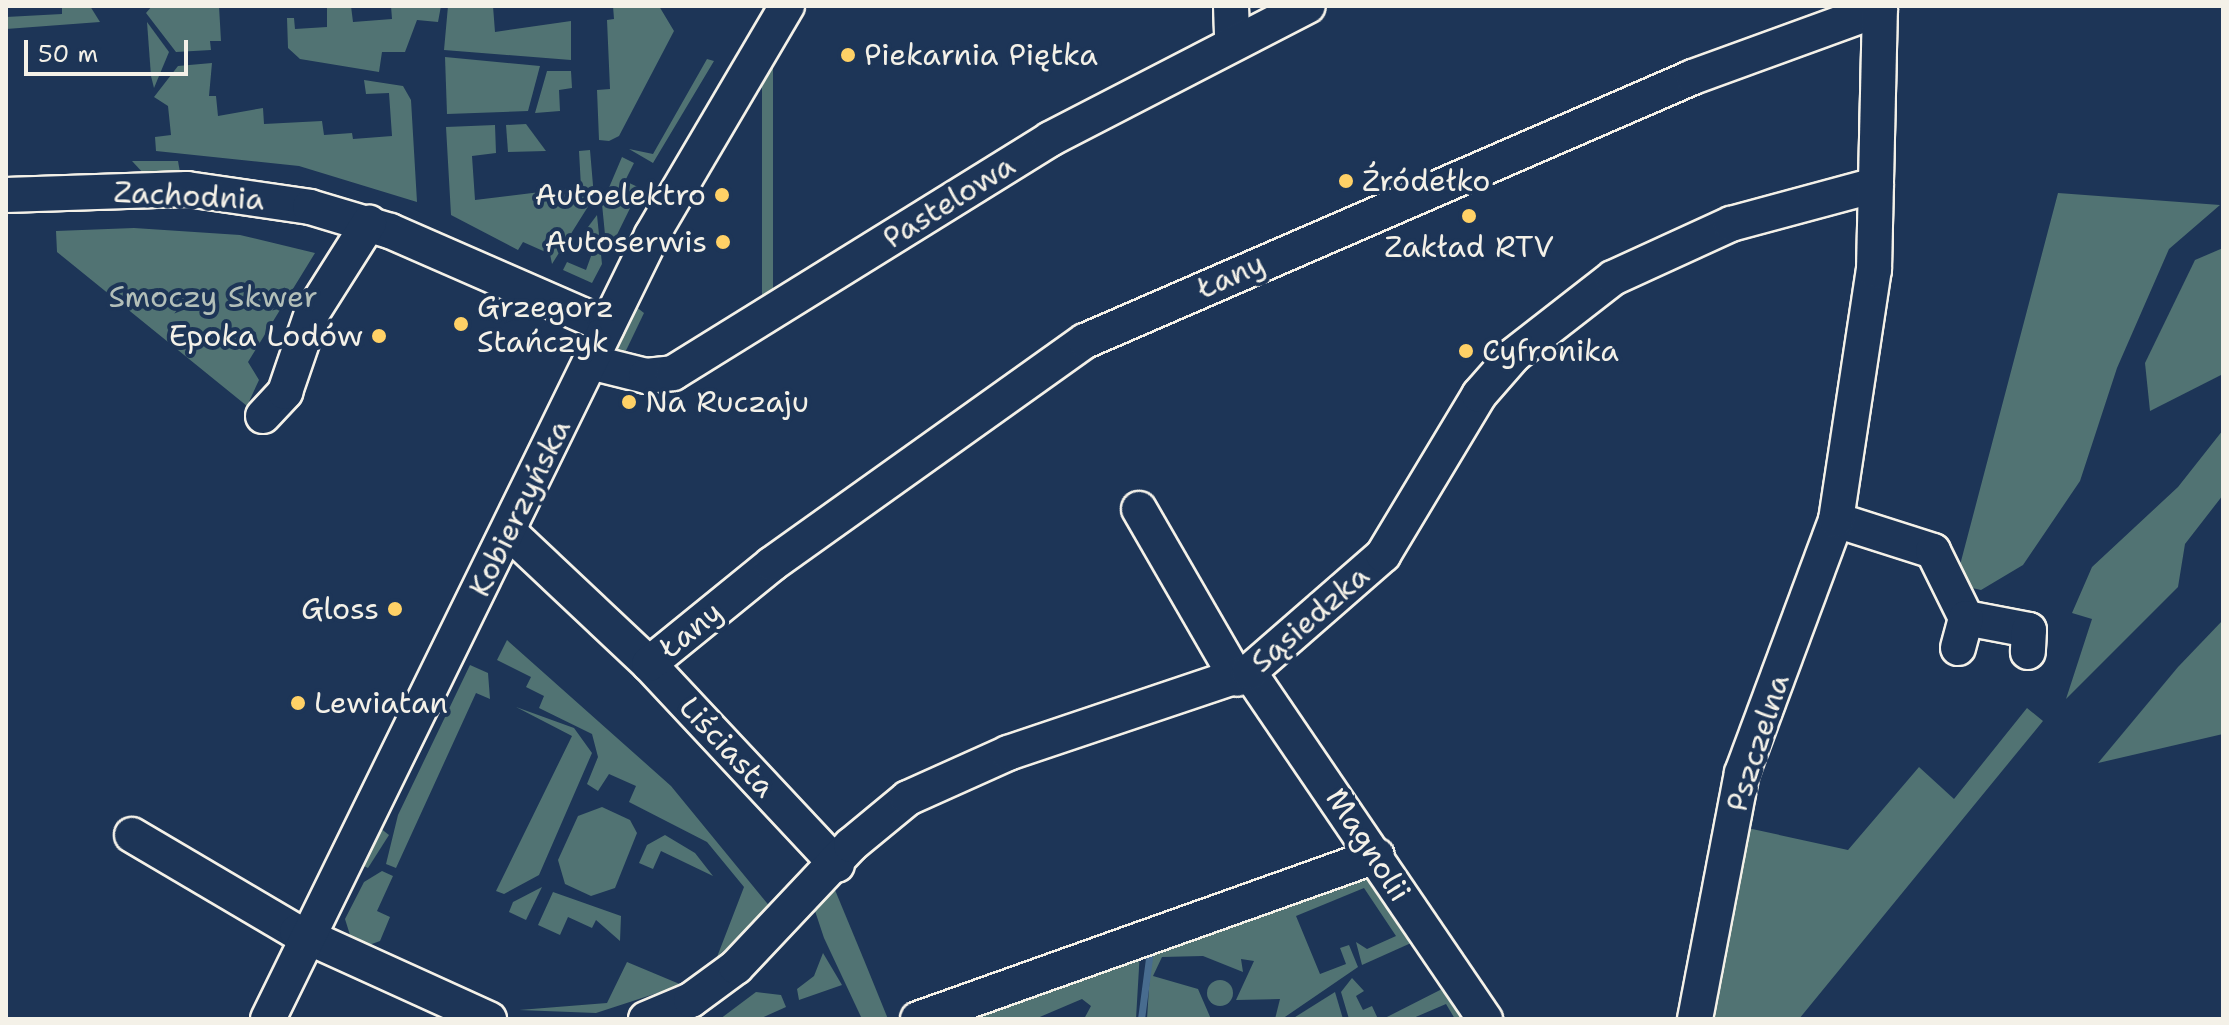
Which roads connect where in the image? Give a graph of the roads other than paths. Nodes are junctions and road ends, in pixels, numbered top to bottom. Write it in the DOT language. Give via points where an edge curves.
graph roads {
  1 [pos="787,6"];
  2 [pos="1231,6"];
  3 [pos="1308,6"];
  4 [pos="1880,7"];
  5 [pos="1232,43"];
  6 [pos="1876,185"];
  7 [pos="6,195"];
  8 [pos="369,223"];
  9 [pos="607,326"];
  10 [pos="590,362"];
  11 [pos="263,416"];
  12 [pos="1139,509"];
  13 [pos="1836,520"];
  14 [pos="509,532"];
  15 [pos="2028,652"];
  16 [pos="649,664"];
  17 [pos="1243,676"];
  18 [pos="132,835"];
  19 [pos="1377,856"];
  20 [pos="837,865"];
  21 [pos="312,939"];
  22 [pos="268,1019"];
  23 [pos="489,1019"];
  24 [pos="646,1019"];
  25 [pos="918,1019"];
  26 [pos="1485,1019"];
  27 [pos="1695,1019"];
  1 -- 9 [label="street, Kobierzyńska" via="683,176"];
  2 -- 5 [label="street"];
  3 -- 5 [label="street, Pastelowa"];
  4 -- 6 [label="street, Pszczelna"];
  4 -- 16 [label="street, Łany" via="1693,77 1085,341 772,564"];
  5 -- 10 [label="street, Pastelowa" via="1050,139 673,373 646,376"];
  6 -- 13 [label="street, Pszczelna" via="1861,380"];
  6 -- 17 [label="street, Sąsiedzka" via="1731,224 1613,278 1564,312 1479,395 1383,555"];
  7 -- 8 [label="street, Zachodnia" via="205,191"];
  8 -- 9 [label="street, Zachodnia"];
  8 -- 11 [label="street" via="312,313 285,392"];
  9 -- 10 [label="street, Kobierzyńska"];
  10 -- 14 [label="street, Kobierzyńska"];
  12 -- 17 [label="street, Magnolii"];
  13 -- 15 [label="street" via="1933,551 1962,633 2029,630"];
  13 -- 27 [label="street, Pszczelna" via="1742,773"];
  14 -- 16 [label="street, Liściasta"];
  14 -- 21 [label="street, Kobierzyńska"];
  16 -- 20 [label="street, Liściasta"];
  17 -- 19 [label="street, Magnolii"];
  17 -- 20 [label="street, Sąsiedzka" via="1008,753 939,783 862,836"];
  18 -- 21 [label="street"];
  19 -- 25 [label="street"];
  19 -- 26 [label="street, Magnolii"];
  20 -- 24 [label="street, Sąsiedzka" via="718,982"];
  21 -- 22 [label="street, Kobierzyńska"];
  21 -- 23 [label="street"];
}
